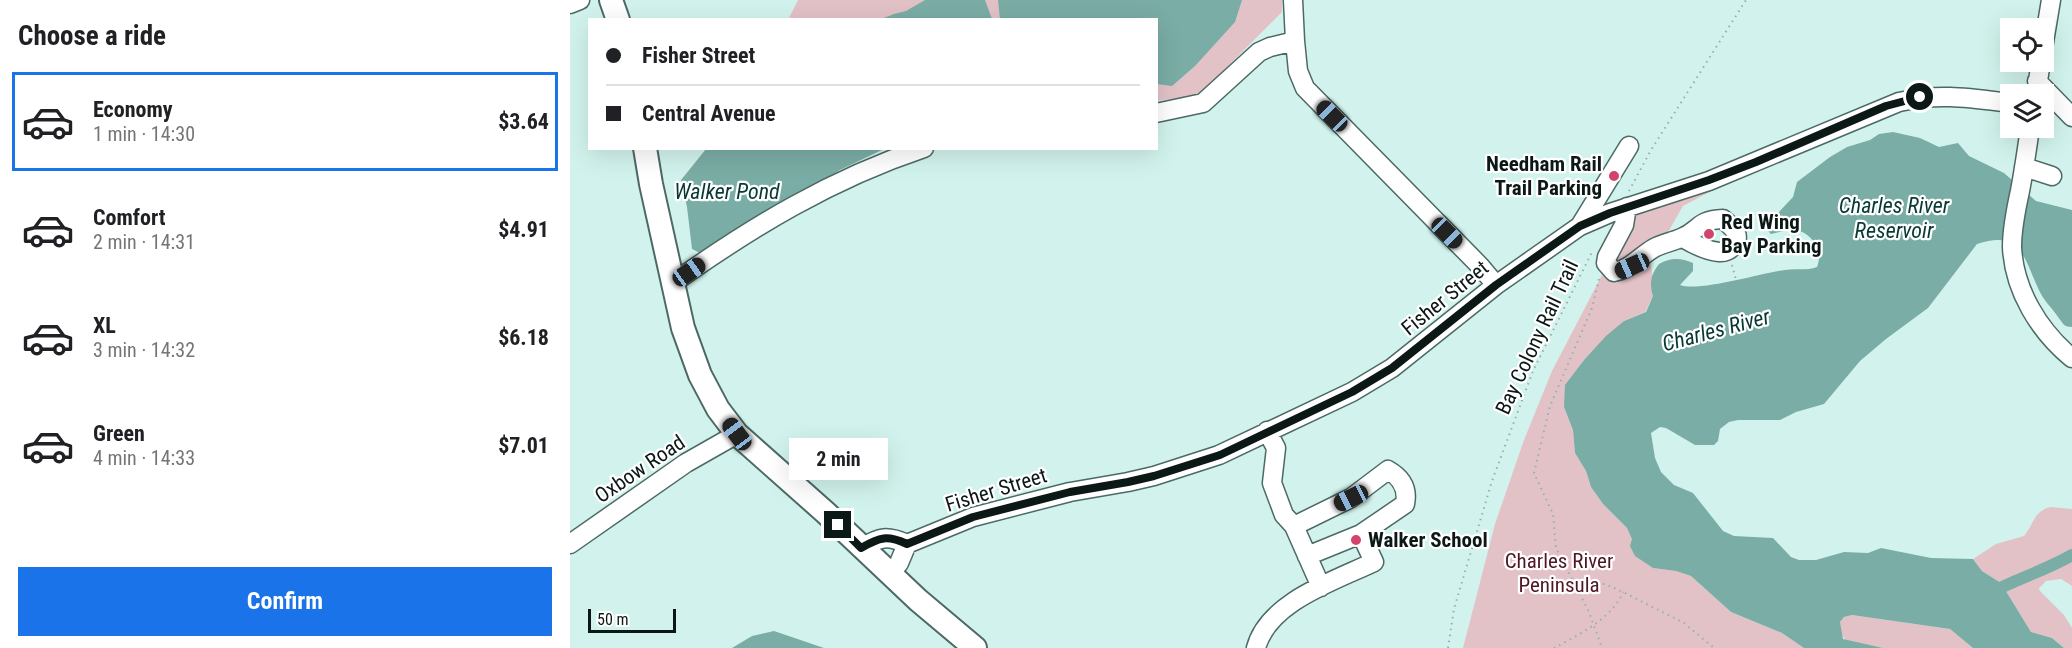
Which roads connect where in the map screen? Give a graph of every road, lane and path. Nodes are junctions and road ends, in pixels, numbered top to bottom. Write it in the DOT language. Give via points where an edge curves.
graph roads {
  1 [pos="579,0"];
  2 [pos="611,0"];
  3 [pos="1293,0"];
  4 [pos="1746,0"];
  5 [pos="2051,0"];
  6 [pos="570,4"];
  7 [pos="617,18"];
  8 [pos="2048,18"];
  9 [pos="1295,41"];
  10 [pos="2000,101"];
  11 [pos="2054,102"];
  12 [pos="1158,113"];
  13 [pos="2072,117"];
  14 [pos="2028,138"];
  15 [pos="1629,146"];
  16 [pos="645,150"];
  17 [pos="919,150"];
  18 [pos="2023,171"];
  19 [pos="2052,176"];
  20 [pos="1622,209"];
  21 [pos="1580,226"];
  22 [pos="1683,238"];
  23 [pos="1595,247"];
  24 [pos="1606,263"];
  25 [pos="673,283"];
  26 [pos="1496,285"];
  27 [pos="2072,358"];
  28 [pos="1267,431"];
  29 [pos="737,434"];
  30 [pos="1294,526"];
  31 [pos="1360,534"];
  32 [pos="570,544"];
  33 [pos="907,544"];
  34 [pos="861,548"];
  35 [pos="1307,556"];
  36 [pos="890,574"];
  37 [pos="1573,581"];
  38 [pos="1321,587"];
  39 [pos="1623,592"];
  40 [pos="1594,625"];
  41 [pos="975,648"];
  42 [pos="1256,648"];
  43 [pos="1448,648"];
  44 [pos="1554,648"];
  45 [pos="1602,648"];
  46 [pos="1714,648"];
  1 -- 6 [label="street"];
  2 -- 7 [label="main road"];
  3 -- 9 [label="street"];
  4 -- 20 [label="path" via="1651,150"];
  5 -- 8 [label="street"];
  9 -- 12 [label="street" via="1259,52 1203,102"];
  9 -- 26 [label="street" via="1298,71 1305,88"];
  10 -- 20 [label="street, Fisher Street" via="1948,96 1899,102 1718,177"];
  11 -- 13 [label="street"];
  14 -- 18 [label="street"];
  15 -- 21 [label="street"];
  16 -- 25 [label="main road"];
  17 -- 25 [label="street" via="844,178 720,249"];
  18 -- 19 [label="street"];
  18 -- 27 [label="street" via="2012,248 2022,292 2048,334"];
  20 -- 21 [label="street, Fisher Street"];
  20 -- 24 [label="street" via="1624,225"];
  21 -- 26 [label="street, Fisher Street"];
  22 -- 24 [label="street" via="1654,248 1621,270 1614,272"];
  23 -- 43 [label="path, Bay Colony Rail Trail" via="1533,371 1492,481 1454,609"];
  24 -- 37 [label="path" via="1592,308 1550,406 1534,473 1553,514 1556,548"];
  25 -- 29 [label="main road" via="683,328 700,375"];
  26 -- 28 [label="street, Fisher Street" via="1392,368 1352,392"];
  28 -- 30 [label="street" via="1276,448 1272,483 1284,515"];
  28 -- 33 [label="street, Fisher Street" via="1220,455 1182,467 1128,482 1032,500 973,517"];
  29 -- 32 [label="street, Oxbow Road" via="686,463"];
  29 -- 34 [label="main road"];
  30 -- 31 [label="street" via="1351,498 1388,470 1403,482 1405,504"];
  30 -- 35 [label="street"];
  31 -- 35 [label="street"];
  31 -- 38 [label="street" via="1374,562"];
  33 -- 34 [label="street" via="891,537"];
  33 -- 36 [label="street"];
  34 -- 36 [label="main road"];
  35 -- 38 [label="street"];
  36 -- 41 [label="main road"];
  37 -- 39 [label="path" via="1605,584"];
  37 -- 40 [label="path"];
  38 -- 42 [label="street" via="1294,600 1274,617 1258,637"];
  39 -- 40 [label="path"];
  39 -- 46 [label="path" via="1684,623"];
  40 -- 44 [label="path"];
  40 -- 45 [label="path"];
}
